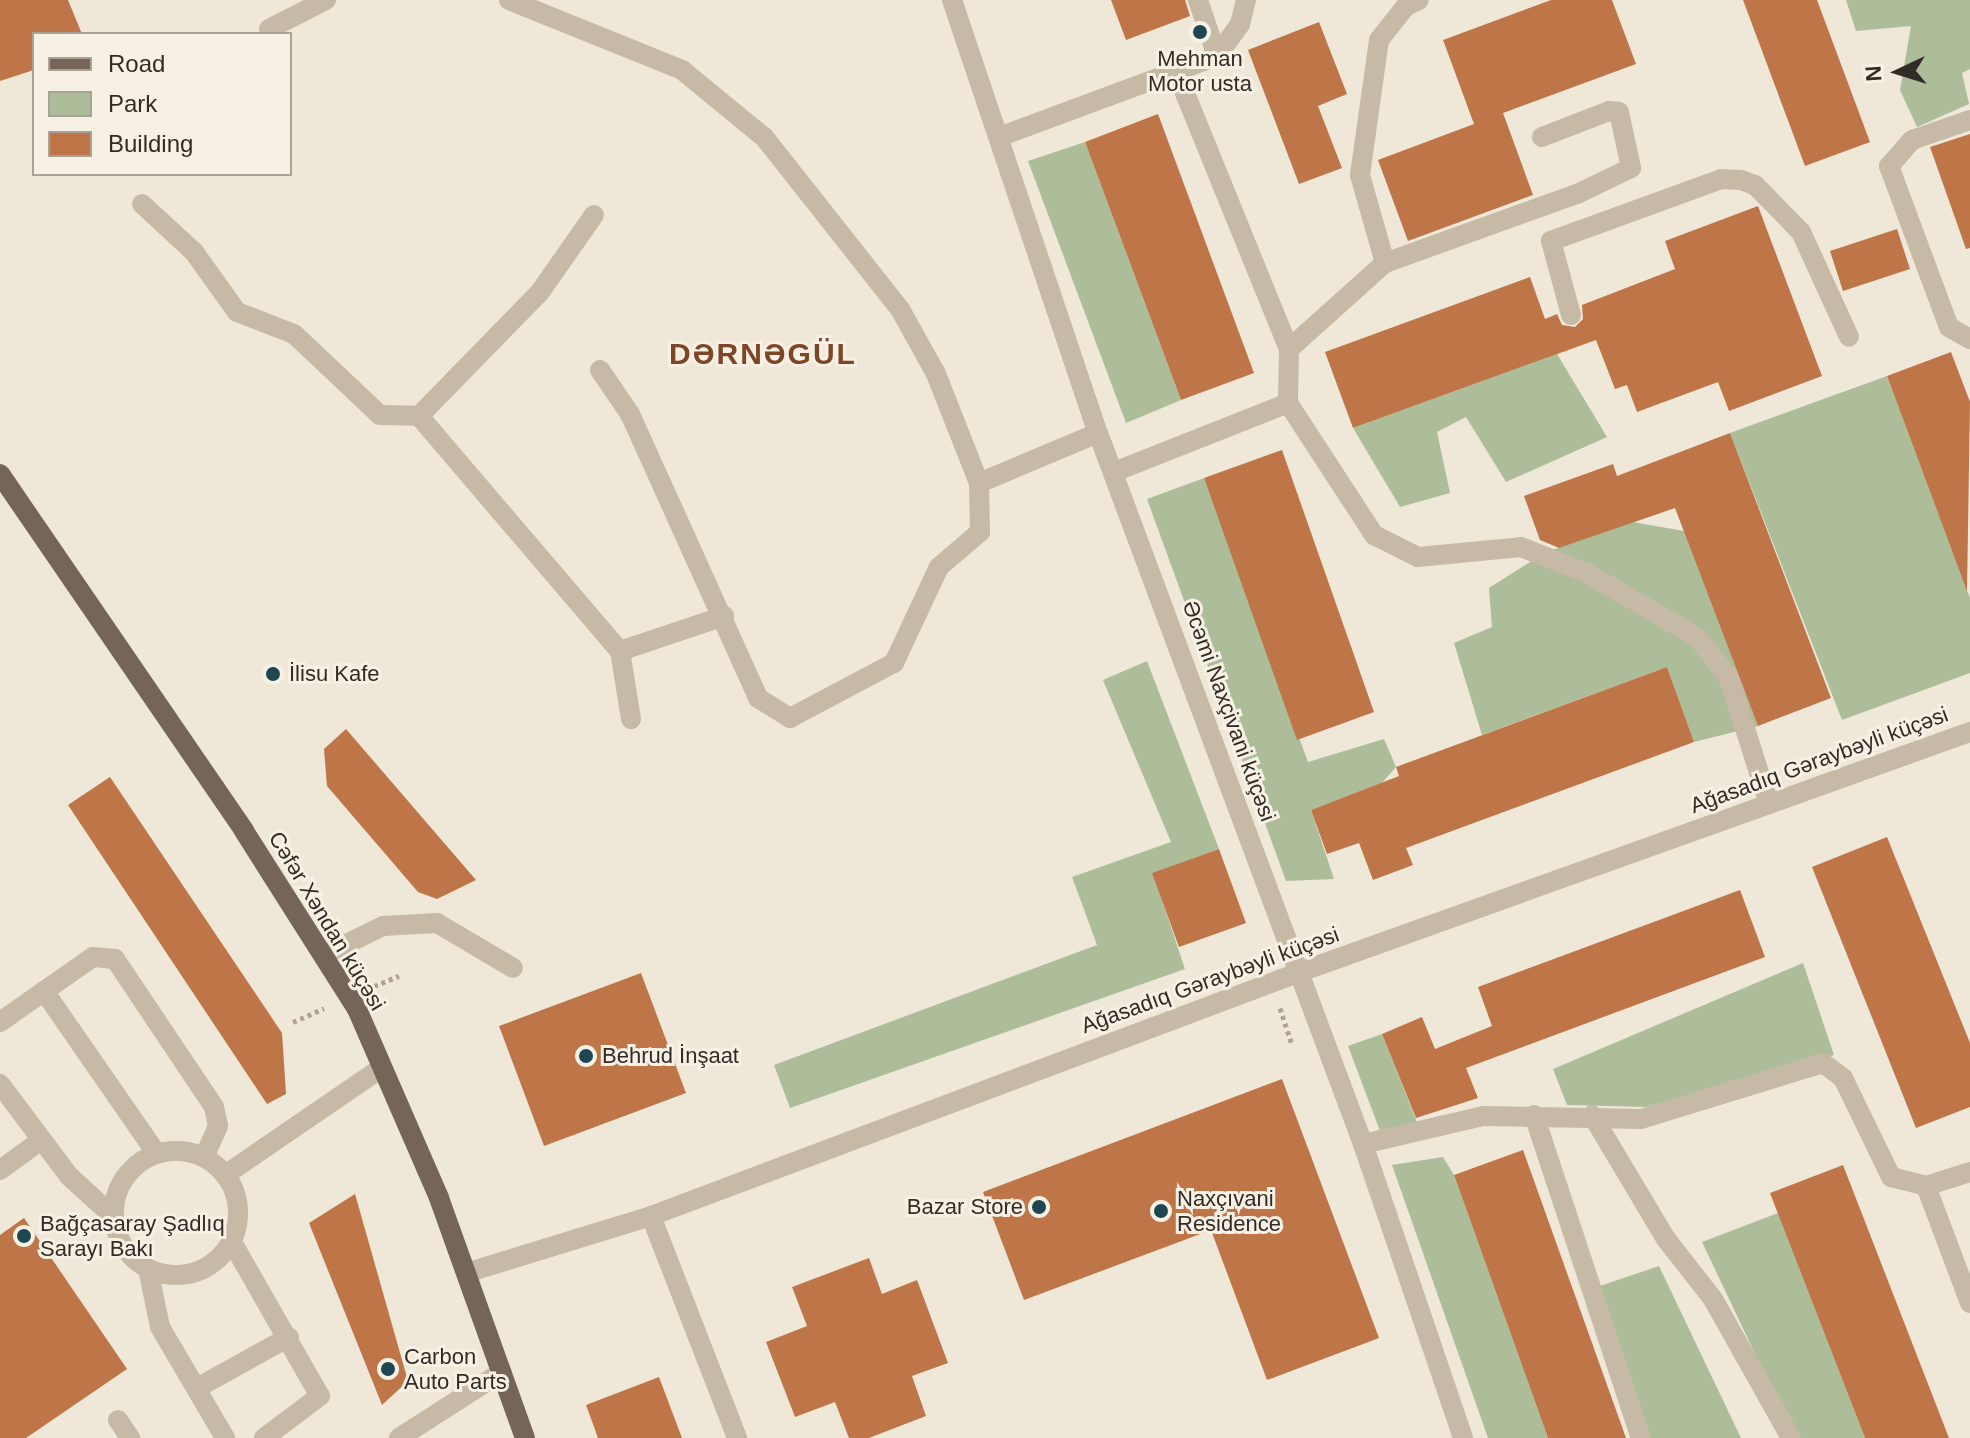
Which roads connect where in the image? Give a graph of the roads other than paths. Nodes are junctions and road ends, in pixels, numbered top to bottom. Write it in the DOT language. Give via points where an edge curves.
graph roads {
  1 [pos="326,0"];
  2 [pos="509,0"];
  3 [pos="952,0"];
  4 [pos="1198,0"];
  5 [pos="1246,0"];
  6 [pos="1419,0"];
  7 [pos="269,29"];
  8 [pos="1217,56"];
  9 [pos="1176,71"];
  10 [pos="1970,120"];
  11 [pos="999,137"];
  12 [pos="1542,137"];
  13 [pos="142,204"];
  14 [pos="594,215"];
  15 [pos="1385,263"];
  16 [pos="1571,315"];
  17 [pos="1849,337"];
  18 [pos="1970,339"];
  19 [pos="1289,349"];
  20 [pos="600,370"];
  21 [pos="1288,403"];
  22 [pos="419,416"];
  23 [pos="1098,433"];
  24 [pos="1114,472"];
  25 [pos="0,474"];
  26 [pos="979,483"];
  27 [pos="724,616"];
  28 [pos="620,651"];
  29 [pos="631,719"];
  30 [pos="1970,732"];
  31 [pos="1769,804"];
  32 [pos="324,955"];
  33 [pos="513,968"];
  34 [pos="1300,972"];
  35 [pos="44,991"];
  36 [pos="0,1022"];
  37 [pos="381,1068"];
  38 [pos="0,1084"];
  39 [pos="1534,1115"];
  40 [pos="1592,1115"];
  41 [pos="40,1141"];
  42 [pos="1363,1144"];
  43 [pos="157,1154"];
  44 [pos="204,1157"];
  45 [pos="0,1170"];
  46 [pos="1970,1172"];
  47 [pos="225,1175"];
  48 [pos="1926,1186"];
  49 [pos="651,1216"];
  50 [pos="114,1217"];
  51 [pos="232,1242"];
  52 [pos="148,1269"];
  53 [pos="466,1273"];
  54 [pos="1970,1303"];
  55 [pos="289,1337"];
  56 [pos="502,1372"];
  57 [pos="197,1388"];
  58 [pos="118,1420"];
  59 [pos="521,1436"];
  60 [pos="130,1438"];
  61 [pos="225,1438"];
  62 [pos="264,1438"];
  63 [pos="399,1438"];
  64 [pos="737,1438"];
  65 [pos="1463,1438"];
  66 [pos="1641,1438"];
  67 [pos="1791,1438"];
  1 -- 7 [label="street"];
  2 -- 26 [label="street" via="682,70 764,137 858,247 900,309 936,374"];
  3 -- 11 [label="street, Əcəmi Naxçivani küçəsi"];
  4 -- 8 [label="street"];
  5 -- 8 [label="street" via="1240,24"];
  6 -- 15 [label="street" via="1406,6 1379,40 1360,175"];
  8 -- 9 [label="street"];
  9 -- 11 [label="street"];
  9 -- 19 [label="street"];
  10 -- 18 [label="street" via="1912,140 1889,166 1949,327"];
  11 -- 23 [label="street, Əcəmi Naxçivani küçəsi"];
  12 -- 15 [label="street" via="1609,111 1619,112 1631,168 1577,194"];
  13 -- 22 [label="street" via="194,252 237,312 294,334 380,415"];
  14 -- 22 [label="street" via="540,292"];
  15 -- 19 [label="street"];
  16 -- 17 [label="street" via="1551,241 1721,179 1741,180 1755,185 1801,232"];
  19 -- 21 [label="street"];
  20 -- 27 [label="street" via="630,414"];
  21 -- 24 [label="street"];
  21 -- 31 [label="street" via="1374,535 1392,549 1418,557 1521,547 1587,573 1697,637 1729,678"];
  22 -- 28 [label="street"];
  23 -- 24 [label="street, Əcəmi Naxçivani küçəsi"];
  23 -- 26 [label="street"];
  24 -- 34 [label="street, Əcəmi Naxçivani küçəsi"];
  25 -- 32 [label="main road, Cəfər Xəndan küçəsi"];
  26 -- 27 [label="street" via="980,532 939,567 894,663 790,718 758,698"];
  27 -- 28 [label="street"];
  28 -- 29 [label="street"];
  30 -- 31 [label="street, Ağasadıq Gəraybəyli küçəsi"];
  31 -- 34 [label="street, Ağasadıq Gəraybəyli küçəsi"];
  32 -- 33 [label="street" via="383,926 437,923"];
  32 -- 37 [label="main road, Cəfər Xəndan küçəsi"];
  34 -- 42 [label="street, Əcəmi Naxçivani küçəsi"];
  34 -- 49 [label="street, Ağasadıq Gəraybəyli küçəsi"];
  35 -- 36 [label="street"];
  35 -- 43 [label="street"];
  35 -- 44 [label="street" via="93,957 115,959 214,1107 218,1126"];
  37 -- 47 [label="street"];
  37 -- 53 [label="main road, Cəfər Xəndan küçəsi"];
  38 -- 41 [label="street"];
  39 -- 40 [label="street"];
  39 -- 42 [label="street" via="1483,1116"];
  39 -- 66 [label="street"];
  40 -- 48 [label="street" via="1641,1119 1823,1063 1843,1078 1891,1177"];
  40 -- 67 [label="street" via="1666,1239 1713,1299"];
  41 -- 45 [label="street"];
  41 -- 50 [label="street"];
  42 -- 65 [label="street, Əcəmi Naxçivani küçəsi"];
  43 -- 44 [label="street"];
  43 -- 50 [label="street" via="129,1171"];
  44 -- 47 [label="street"];
  46 -- 48 [label="street"];
  47 -- 51 [label="street" via="239,1210"];
  48 -- 54 [label="street"];
  49 -- 53 [label="street, Ağasadıq Gəraybəyli küçəsi"];
  49 -- 64 [label="street"];
  50 -- 52 [label="street" via="124,1248"];
  51 -- 52 [label="street" via="196,1273"];
  51 -- 55 [label="street"];
  52 -- 57 [label="street" via="160,1327"];
  53 -- 56 [label="main road, Cəfər Xəndan küçəsi"];
  55 -- 57 [label="street"];
  55 -- 62 [label="street" via="320,1396"];
  56 -- 59 [label="main road, Cəfər Xəndan küçəsi"];
  56 -- 63 [label="street"];
  57 -- 61 [label="street"];
  58 -- 60 [label="street"];
}
